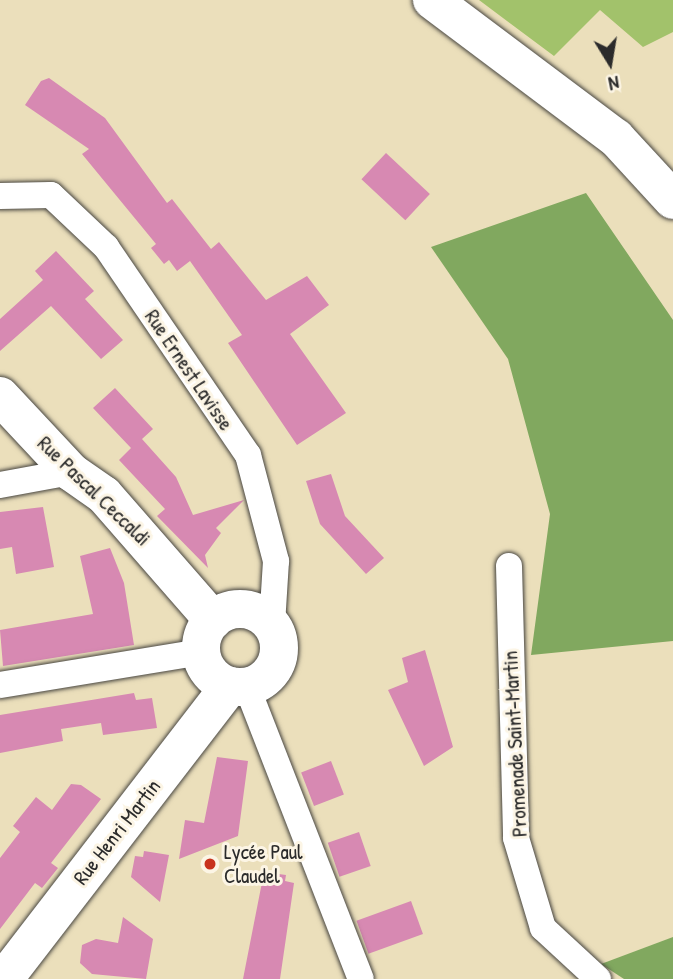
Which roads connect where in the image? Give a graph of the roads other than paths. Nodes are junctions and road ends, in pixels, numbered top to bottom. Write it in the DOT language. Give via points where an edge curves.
graph roads {
  1 [pos="432,0"];
  2 [pos="0,196"];
  3 [pos="673,200"];
  4 [pos="0,396"];
  5 [pos="71,472"];
  6 [pos="0,485"];
  7 [pos="509,566"];
  8 [pos="272,624"];
  9 [pos="207,636"];
  10 [pos="0,685"];
  11 [pos="238,686"];
  12 [pos="4,979"];
  13 [pos="361,979"];
  14 [pos="598,979"];
  1 -- 3 [label="street" via="616,138"];
  2 -- 8 [label="street, Rue Ernest Lavisse" via="51,195 106,247 248,455 276,561"];
  4 -- 5 [label="street, Rue Pascal Ceccaldi"];
  5 -- 6 [label="street"];
  5 -- 9 [label="street, Rue Pascal Ceccaldi" via="104,495"];
  7 -- 14 [label="street, Promenade Saint-Martin" via="516,838 543,928"];
  8 -- 9 [label="street" via="250,609 224,612"];
  8 -- 11 [label="street" via="280,649 277,662 260,682"];
  9 -- 10 [label="street"];
  9 -- 11 [label="street" via="210,673"];
  11 -- 12 [label="street, Rue Henri Martin"];
  11 -- 13 [label="street"];
}
